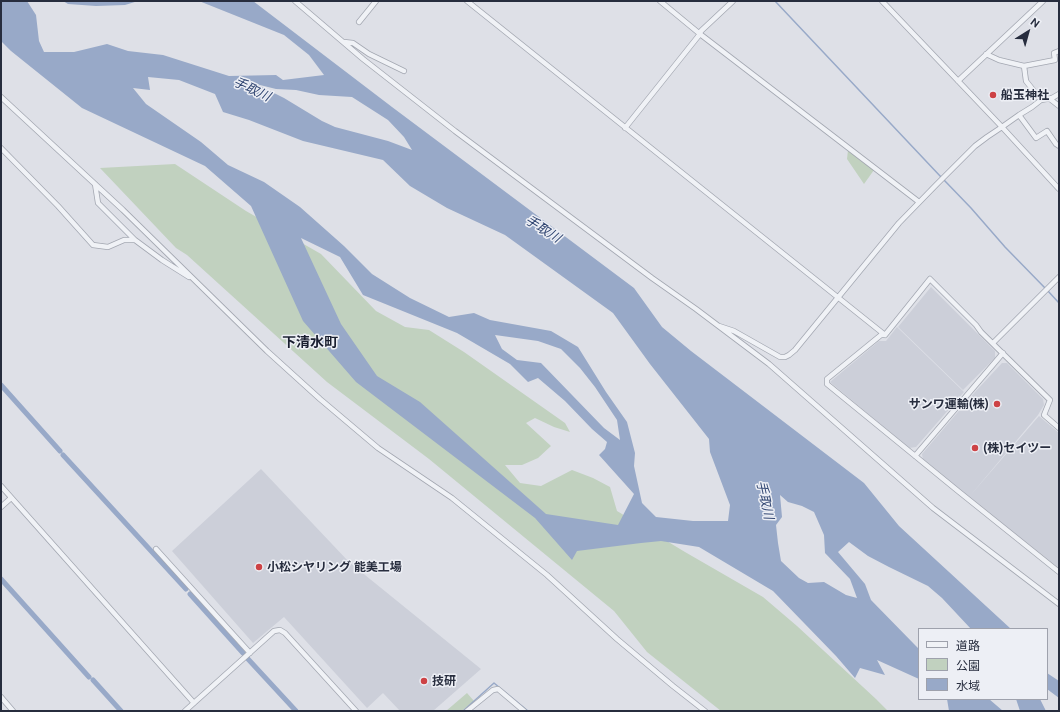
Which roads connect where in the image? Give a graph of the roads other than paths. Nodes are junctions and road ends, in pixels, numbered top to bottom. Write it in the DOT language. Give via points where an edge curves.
graph roads {
  1 [pos="295,1"];
  2 [pos="376,1"];
  3 [pos="467,1"];
  4 [pos="660,1"];
  5 [pos="733,1"];
  6 [pos="882,1"];
  7 [pos="1043,1"];
  8 [pos="359,22"];
  9 [pos="700,34"];
  10 [pos="342,41"];
  11 [pos="1059,51"];
  12 [pos="986,54"];
  13 [pos="1024,66"];
  14 [pos="404,71"];
  15 [pos="958,81"];
  16 [pos="1059,94"];
  17 [pos="1,97"];
  18 [pos="1050,99"];
  19 [pos="1041,100"];
  20 [pos="1059,106"];
  21 [pos="1019,114"];
  22 [pos="1002,127"];
  23 [pos="625,128"];
  24 [pos="1059,146"];
  25 [pos="1,148"];
  26 [pos="95,184"];
  27 [pos="1059,189"];
  28 [pos="919,202"];
  29 [pos="135,240"];
  30 [pos="1059,277"];
  31 [pos="197,282"];
  32 [pos="838,297"];
  33 [pos="718,326"];
  34 [pos="885,335"];
  35 [pos="993,343"];
  36 [pos="1003,353"];
  37 [pos="1059,428"];
  38 [pos="915,456"];
  39 [pos="1,486"];
  40 [pos="11,498"];
  41 [pos="1,507"];
  42 [pos="156,549"];
  43 [pos="1059,572"];
  44 [pos="1059,604"];
  45 [pos="250,653"];
  46 [pos="1,697"];
  47 [pos="194,704"];
  48 [pos="14,711"];
  49 [pos="186,711"];
  50 [pos="356,711"];
  51 [pos="467,711"];
  52 [pos="524,711"];
  53 [pos="705,711"];
  1 -- 10 [label="street"];
  2 -- 8 [label="street"];
  3 -- 23 [label="street"];
  4 -- 9 [label="street"];
  5 -- 9 [label="street"];
  6 -- 15 [label="street"];
  7 -- 12 [label="street"];
  9 -- 23 [label="street"];
  9 -- 28 [label="street"];
  10 -- 14 [label="street" via="353,43"];
  10 -- 33 [label="street" via="454,131"];
  11 -- 13 [label="street" via="1054,53 1054,60"];
  12 -- 13 [label="street"];
  12 -- 15 [label="street"];
  13 -- 19 [label="street" via="1026,80"];
  15 -- 22 [label="street"];
  16 -- 18 [label="street"];
  17 -- 26 [label="street"];
  18 -- 19 [label="street"];
  18 -- 20 [label="street"];
  19 -- 21 [label="street"];
  21 -- 22 [label="street"];
  21 -- 24 [label="street" via="1036,138 1047,131"];
  22 -- 27 [label="street"];
  22 -- 28 [label="street" via="975,146"];
  23 -- 32 [label="street"];
  25 -- 29 [label="street" via="94,245 108,248 124,240"];
  26 -- 29 [label="street" via="98,203"];
  26 -- 31 [label="street"];
  28 -- 32 [label="street" via="886,237"];
  29 -- 31 [label="street"];
  30 -- 35 [label="street"];
  31 -- 53 [label="street" via="267,351 378,448 452,498 547,575 617,639"];
  32 -- 33 [label="street" via="795,350 785,357 780,357 734,331"];
  32 -- 34 [label="street"];
  33 -- 44 [label="street" via="769,364 933,508"];
  34 -- 35 [label="street" via="930,279"];
  34 -- 38 [label="street" via="881,335 827,379 828,384"];
  35 -- 36 [label="street"];
  36 -- 37 [label="street" via="1050,400 1044,415"];
  36 -- 38 [label="street"];
  38 -- 43 [label="street"];
  39 -- 40 [label="street"];
  40 -- 41 [label="street"];
  40 -- 47 [label="street"];
  42 -- 45 [label="street"];
  45 -- 47 [label="street"];
  45 -- 50 [label="street" via="274,631 280,630"];
  46 -- 48 [label="street"];
  47 -- 49 [label="street"];
  51 -- 52 [label="street" via="493,690 498,689"];
}
